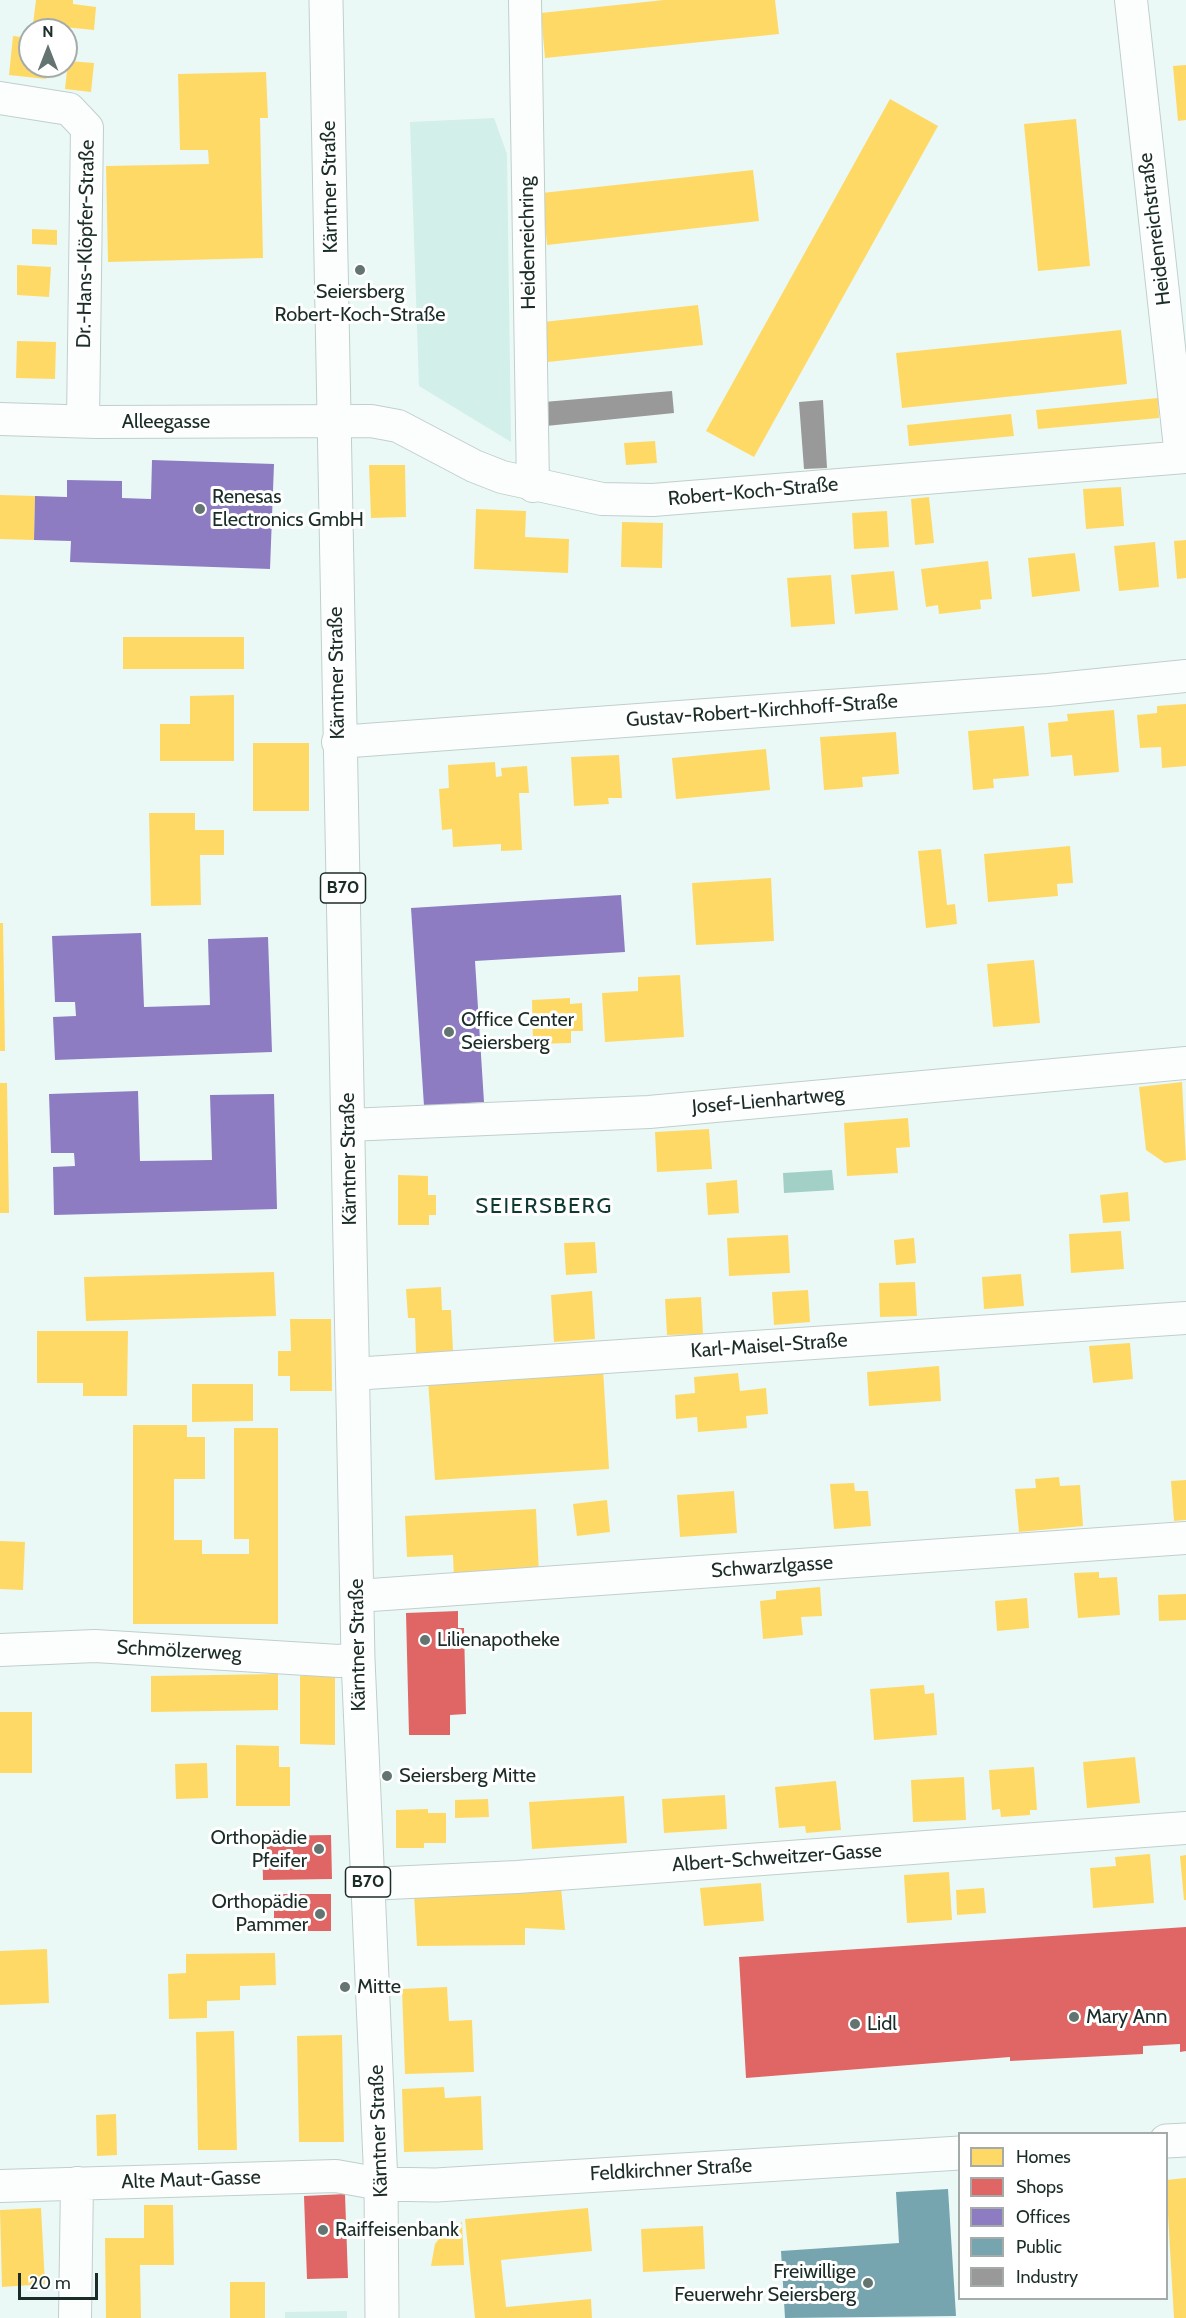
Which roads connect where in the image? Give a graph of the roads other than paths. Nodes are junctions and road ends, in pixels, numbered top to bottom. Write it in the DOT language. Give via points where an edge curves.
graph roads {
  1 [pos="326,0"];
  2 [pos="525,0"];
  3 [pos="1131,0"];
  4 [pos="0,98"];
  5 [pos="0,419"];
  6 [pos="83,421"];
  7 [pos="333,421"];
  8 [pos="1184,457"];
  9 [pos="533,486"];
  10 [pos="1186,676"];
  11 [pos="338,742"];
  12 [pos="1186,1063"];
  13 [pos="348,1125"];
  14 [pos="1186,1318"];
  15 [pos="353,1374"];
  16 [pos="1186,1538"];
  17 [pos="357,1596"];
  18 [pos="0,1650"];
  19 [pos="358,1659"];
  20 [pos="1186,1828"];
  21 [pos="369,1884"];
  22 [pos="1186,2139"];
  23 [pos="1168,2141"];
  24 [pos="958,2153"];
  25 [pos="77,2183"];
  26 [pos="381,2184"];
  27 [pos="0,2186"];
  28 [pos="75,2318"];
  29 [pos="382,2318"];
  1 -- 7 [label="main road, Kärntner Straße / B70"];
  2 -- 9 [label="street, Heidenreichring"];
  3 -- 8 [label="street, Heidenreichstraße"];
  4 -- 6 [label="street, Dr.-Hans-Klöpfer-Straße" via="69,109 87,128"];
  5 -- 6 [label="street, Alleegasse"];
  6 -- 7 [label="street, Alleegasse"];
  7 -- 9 [label="street, Robert-Koch-Straße" via="398,426 474,466"];
  7 -- 11 [label="main road, Kärntner Straße / B70"];
  8 -- 9 [label="street, Robert-Koch-Straße" via="653,500 602,499"];
  10 -- 11 [label="street, Gustav-Robert-Kirchhoff-Straße" via="1036,691"];
  11 -- 13 [label="main road, Kärntner Straße / B70"];
  12 -- 13 [label="street, Josef-Lienhartweg" via="649,1112"];
  13 -- 15 [label="main road, Kärntner Straße / B70"];
  14 -- 15 [label="street, Karl-Maisel-Straße"];
  15 -- 17 [label="main road, Kärntner Straße / B70"];
  16 -- 17 [label="street, Schwarzlgasse"];
  17 -- 19 [label="main road, Kärntner Straße / B70"];
  18 -- 19 [label="street, Schmölzerweg" via="96,1647"];
  19 -- 21 [label="main road, Kärntner Straße / B70"];
  20 -- 21 [label="street, Albert-Schweitzer-Gasse"];
  21 -- 26 [label="main road, Kärntner Straße / B70"];
  22 -- 23 [label="main road"];
  24 -- 26 [label="main road, Feldkirchner Straße" via="436,2185"];
  25 -- 26 [label="street, Alte Maut-Gasse" via="336,2176"];
  25 -- 27 [label="street, Alte Maut-Gasse"];
  25 -- 28 [label="street"];
  26 -- 29 [label="main road, Kärntner Straße / B70"];
}
